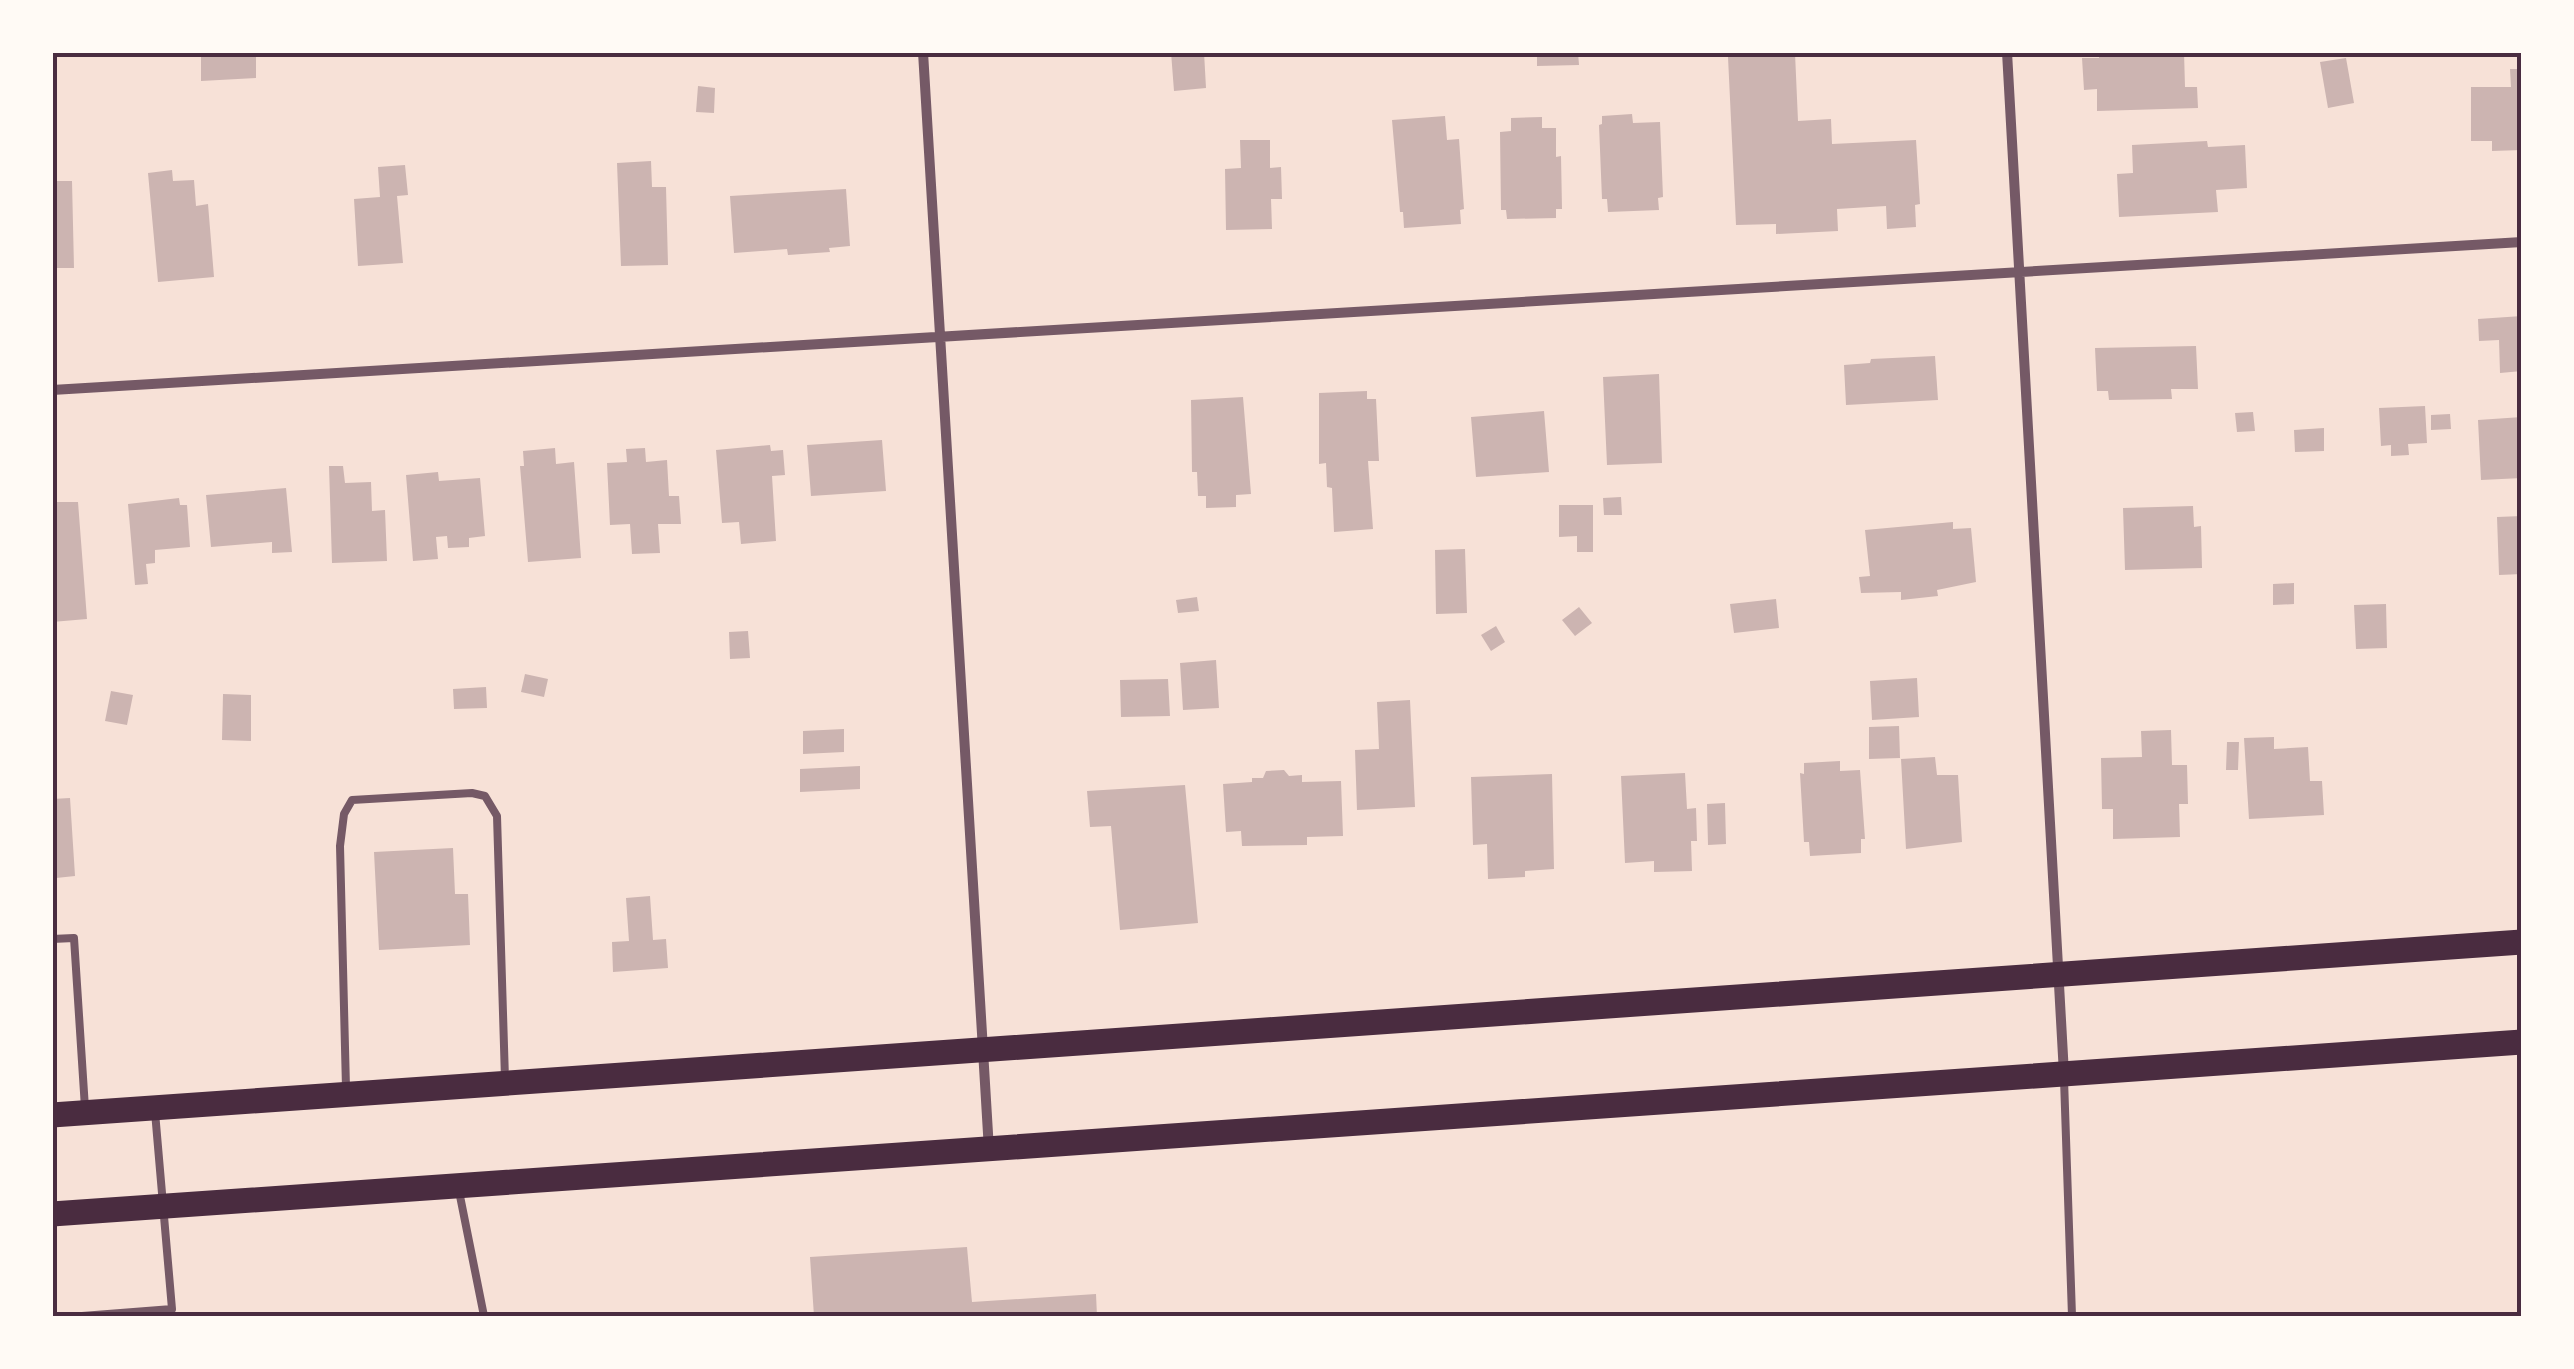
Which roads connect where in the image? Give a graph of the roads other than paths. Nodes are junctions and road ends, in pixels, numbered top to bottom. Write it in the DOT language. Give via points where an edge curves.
graph roads {
  1 [pos="923,52"];
  2 [pos="2007,52"];
  3 [pos="2522,242"];
  4 [pos="2020,271"];
  5 [pos="940,338"];
  6 [pos="52,390"];
  7 [pos="52,939"];
  8 [pos="2522,942"];
  9 [pos="2059,975"];
  10 [pos="2522,1042"];
  11 [pos="983,1052"];
  12 [pos="2064,1074"];
  13 [pos="505,1084"];
  14 [pos="346,1095"];
  15 [pos="155,1108"];
  16 [pos="85,1113"];
  17 [pos="52,1115"];
  18 [pos="989,1150"];
  19 [pos="458,1186"];
  20 [pos="163,1206"];
  21 [pos="52,1214"];
  22 [pos="172,1313"];
  23 [pos="82,1316"];
  24 [pos="484,1316"];
  25 [pos="2072,1316"];
  1 -- 5 [label="street"];
  2 -- 4 [label="street"];
  3 -- 4 [label="street"];
  4 -- 5 [label="street"];
  4 -- 9 [label="street"];
  5 -- 6 [label="street"];
  5 -- 11 [label="street"];
  7 -- 16 [label="lane" via="74,938"];
  8 -- 9 [label="main road"];
  9 -- 11 [label="main road"];
  9 -- 12 [label="street"];
  10 -- 12 [label="main road"];
  11 -- 13 [label="main road"];
  11 -- 18 [label="street"];
  12 -- 18 [label="main road"];
  12 -- 25 [label="lane"];
  13 -- 14 [label="main road"];
  13 -- 14 [label="lane" via="497,816 485,796 472,793 352,800 340,846"];
  14 -- 15 [label="main road"];
  15 -- 16 [label="main road"];
  15 -- 20 [label="lane"];
  16 -- 17 [label="main road"];
  18 -- 19 [label="main road"];
  19 -- 20 [label="main road"];
  19 -- 24 [label="lane"];
  20 -- 21 [label="main road"];
  20 -- 22 [label="lane"];
  22 -- 23 [label="lane"];
}
